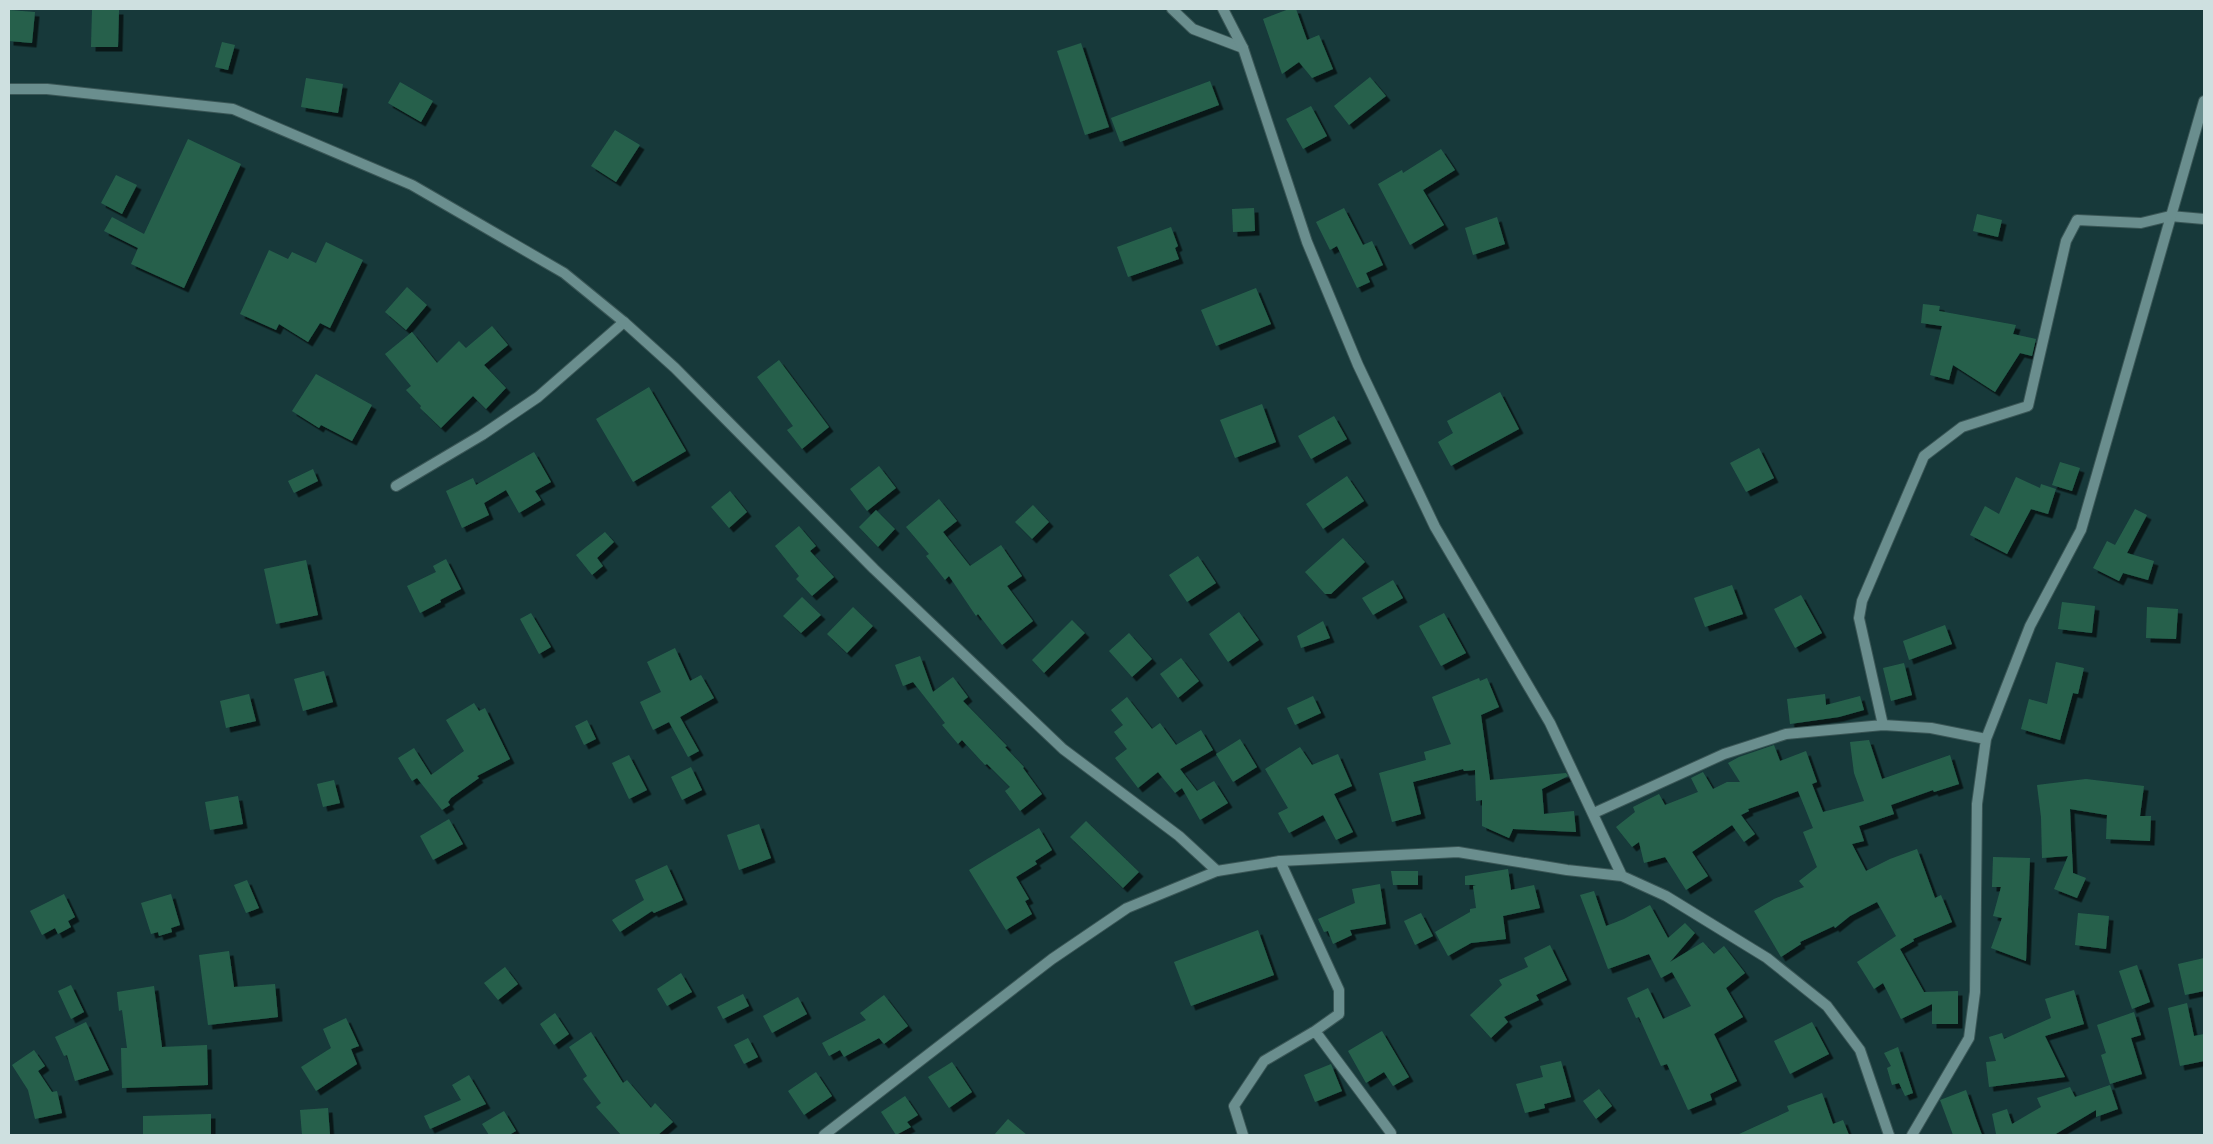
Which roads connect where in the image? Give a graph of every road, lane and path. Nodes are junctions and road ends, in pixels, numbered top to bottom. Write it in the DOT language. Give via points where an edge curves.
graph roads {
  1 [pos="1172,9"];
  2 [pos="1223,9"];
  3 [pos="1243,48"];
  4 [pos="9,89"];
  5 [pos="2204,101"];
  6 [pos="2170,216"];
  7 [pos="2204,219"];
  8 [pos="624,322"];
  9 [pos="396,486"];
  10 [pos="1883,725"];
  11 [pos="1986,739"];
  12 [pos="1594,813"];
  13 [pos="1280,861"];
  14 [pos="1217,871"];
  15 [pos="1622,876"];
  16 [pos="1315,1031"];
  17 [pos="1391,1133"];
  18 [pos="824,1135"];
  19 [pos="1243,1135"];
  20 [pos="1888,1135"];
  21 [pos="1912,1135"];
  1 -- 3 [label="street" via="1193,30"];
  2 -- 3 [label="street"];
  3 -- 12 [label="street" via="1307,242 1358,365 1435,527 1550,723"];
  4 -- 8 [label="street" via="47,89 233,109 412,185 564,274"];
  5 -- 6 [label="street"];
  6 -- 7 [label="street"];
  6 -- 10 [label="street" via="2141,224 2077,220 2066,241 2028,406 1962,427 1924,456 1862,601 1859,618"];
  6 -- 11 [label="street" via="2082,530 2030,626"];
  8 -- 9 [label="street" via="538,397"];
  8 -- 14 [label="street" via="675,368 874,569 1063,749 1179,836"];
  10 -- 11 [label="street" via="1931,728"];
  10 -- 12 [label="street" via="1786,734 1724,754"];
  11 -- 21 [label="street" via="1977,804 1975,992 1970,1038"];
  12 -- 15 [label="street"];
  13 -- 14 [label="street"];
  13 -- 15 [label="street" via="1458,852"];
  13 -- 16 [label="street" via="1339,990 1339,1014"];
  14 -- 18 [label="street" via="1127,908 1052,959"];
  15 -- 20 [label="street" via="1666,896 1767,958 1827,1006 1860,1050"];
  16 -- 17 [label="street"];
  16 -- 19 [label="street" via="1264,1061 1234,1106"];
}
